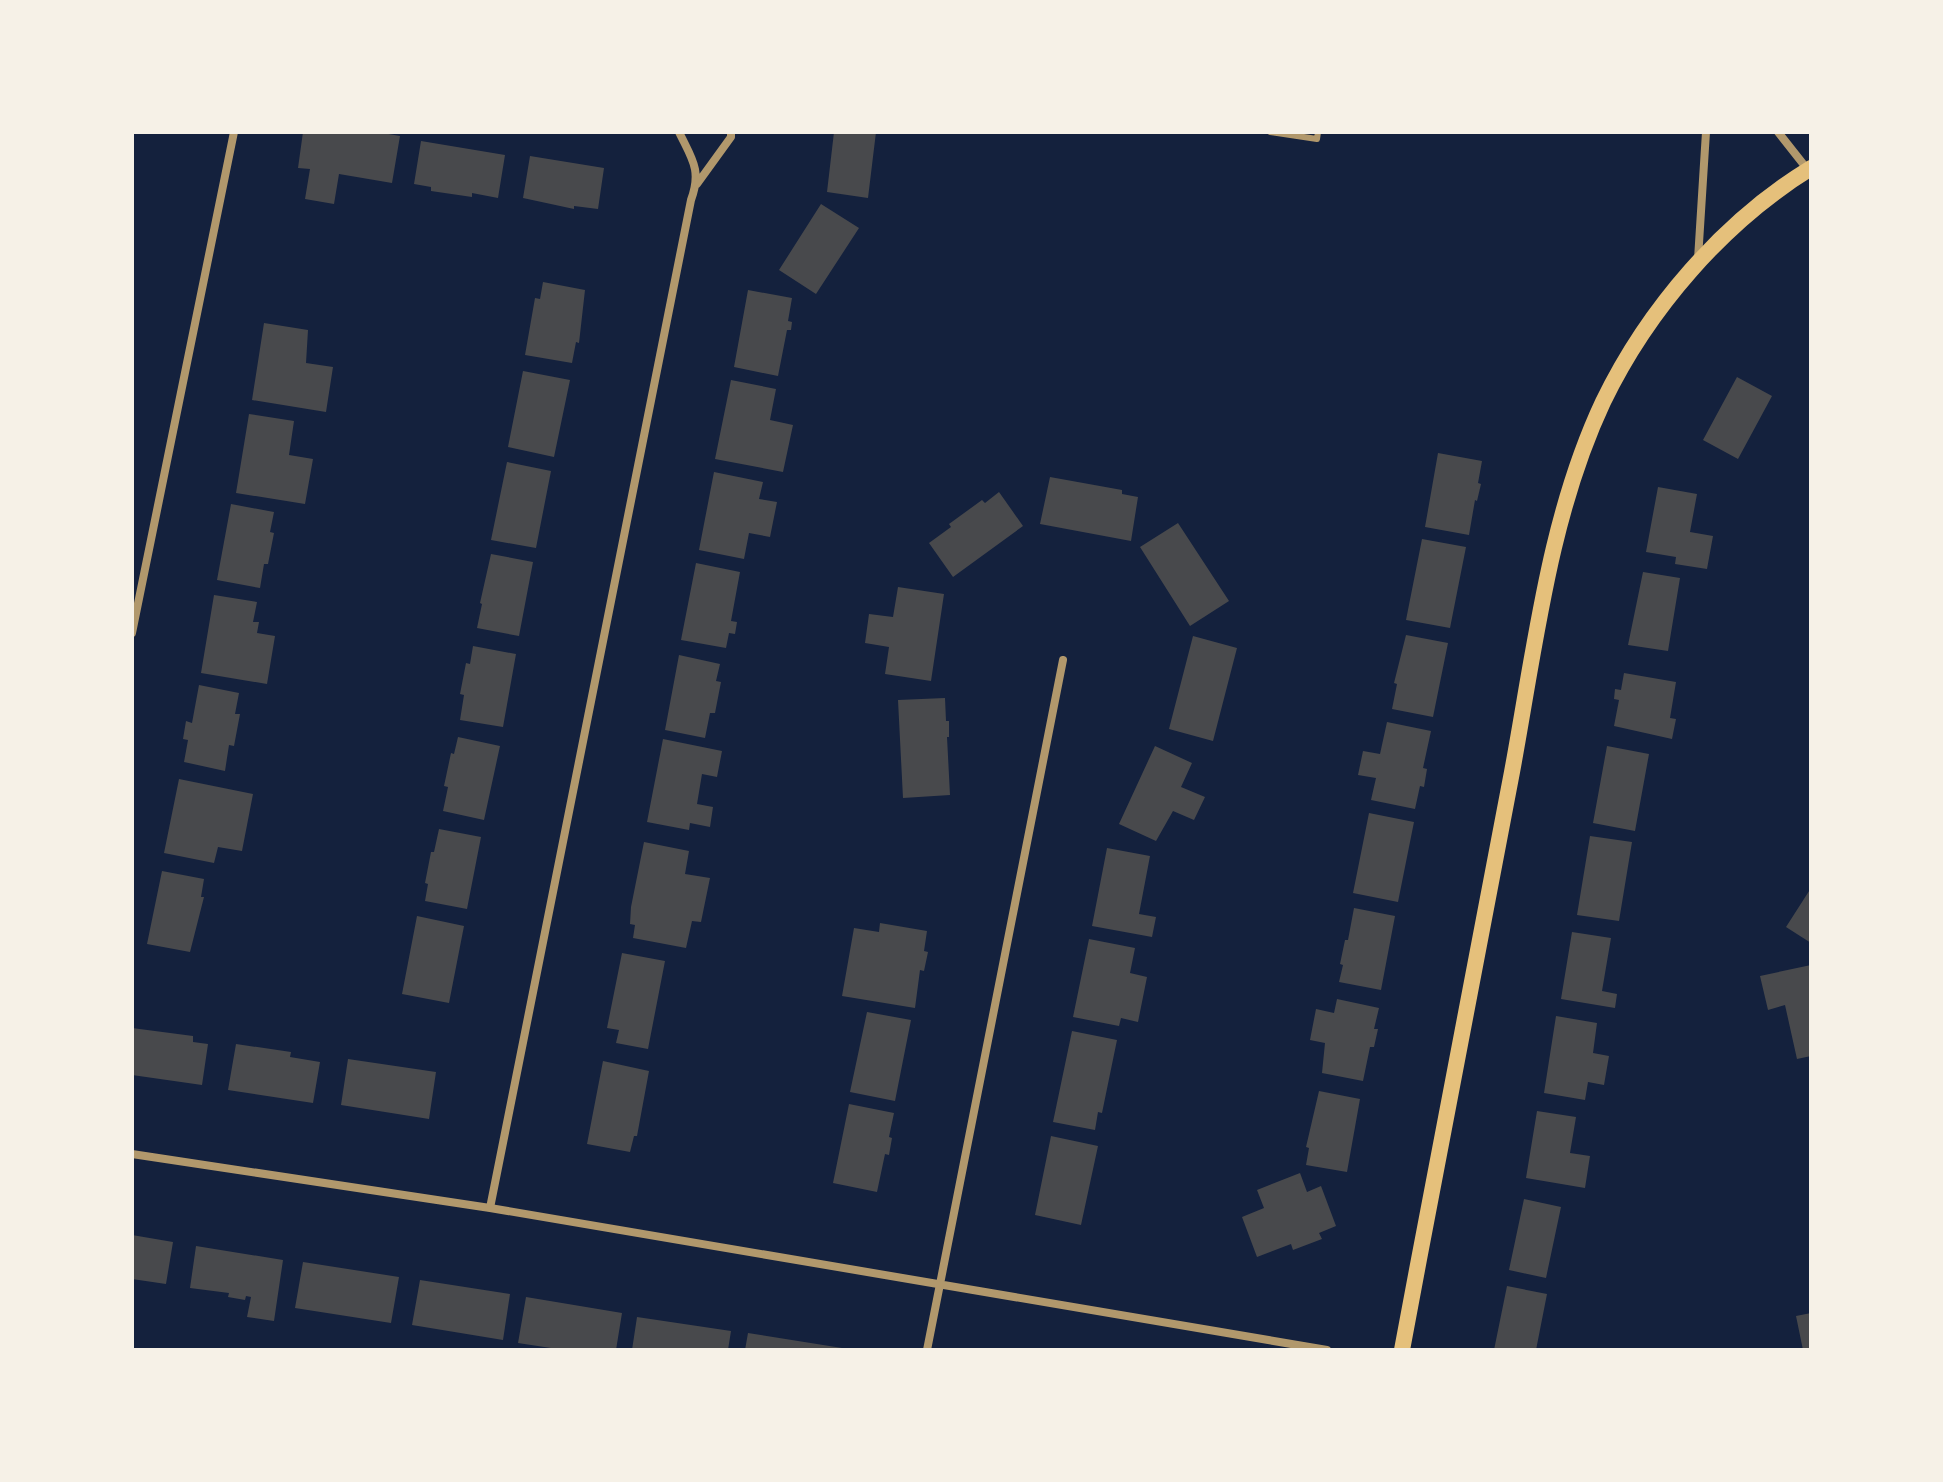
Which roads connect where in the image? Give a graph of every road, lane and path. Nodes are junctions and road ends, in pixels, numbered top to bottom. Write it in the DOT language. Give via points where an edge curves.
graph roads {
  1 [pos="234,132"];
  2 [pos="679,132"];
  3 [pos="731,132"];
  4 [pos="1270,132"];
  5 [pos="1318,132"];
  6 [pos="1706,132"];
  7 [pos="1778,132"];
  8 [pos="1809,169"];
  9 [pos="697,185"];
  10 [pos="1698,264"];
  11 [pos="132,633"];
  12 [pos="1063,660"];
  13 [pos="132,1154"];
  14 [pos="490,1208"];
  15 [pos="940,1283"];
  16 [pos="927,1350"];
  17 [pos="1327,1350"];
  18 [pos="1402,1350"];
  1 -- 11 [label="street"];
  2 -- 9 [label="street" via="697,171"];
  3 -- 9 [label="street"];
  4 -- 5 [label="lane" via="1317,139"];
  6 -- 10 [label="street"];
  7 -- 8 [label="street"];
  8 -- 10 [label="main road" via="1743,218"];
  9 -- 14 [label="street"];
  10 -- 18 [label="main road" via="1623,365 1569,488"];
  12 -- 15 [label="street"];
  13 -- 14 [label="street"];
  14 -- 15 [label="street"];
  15 -- 16 [label="street"];
  15 -- 17 [label="street"];
}
